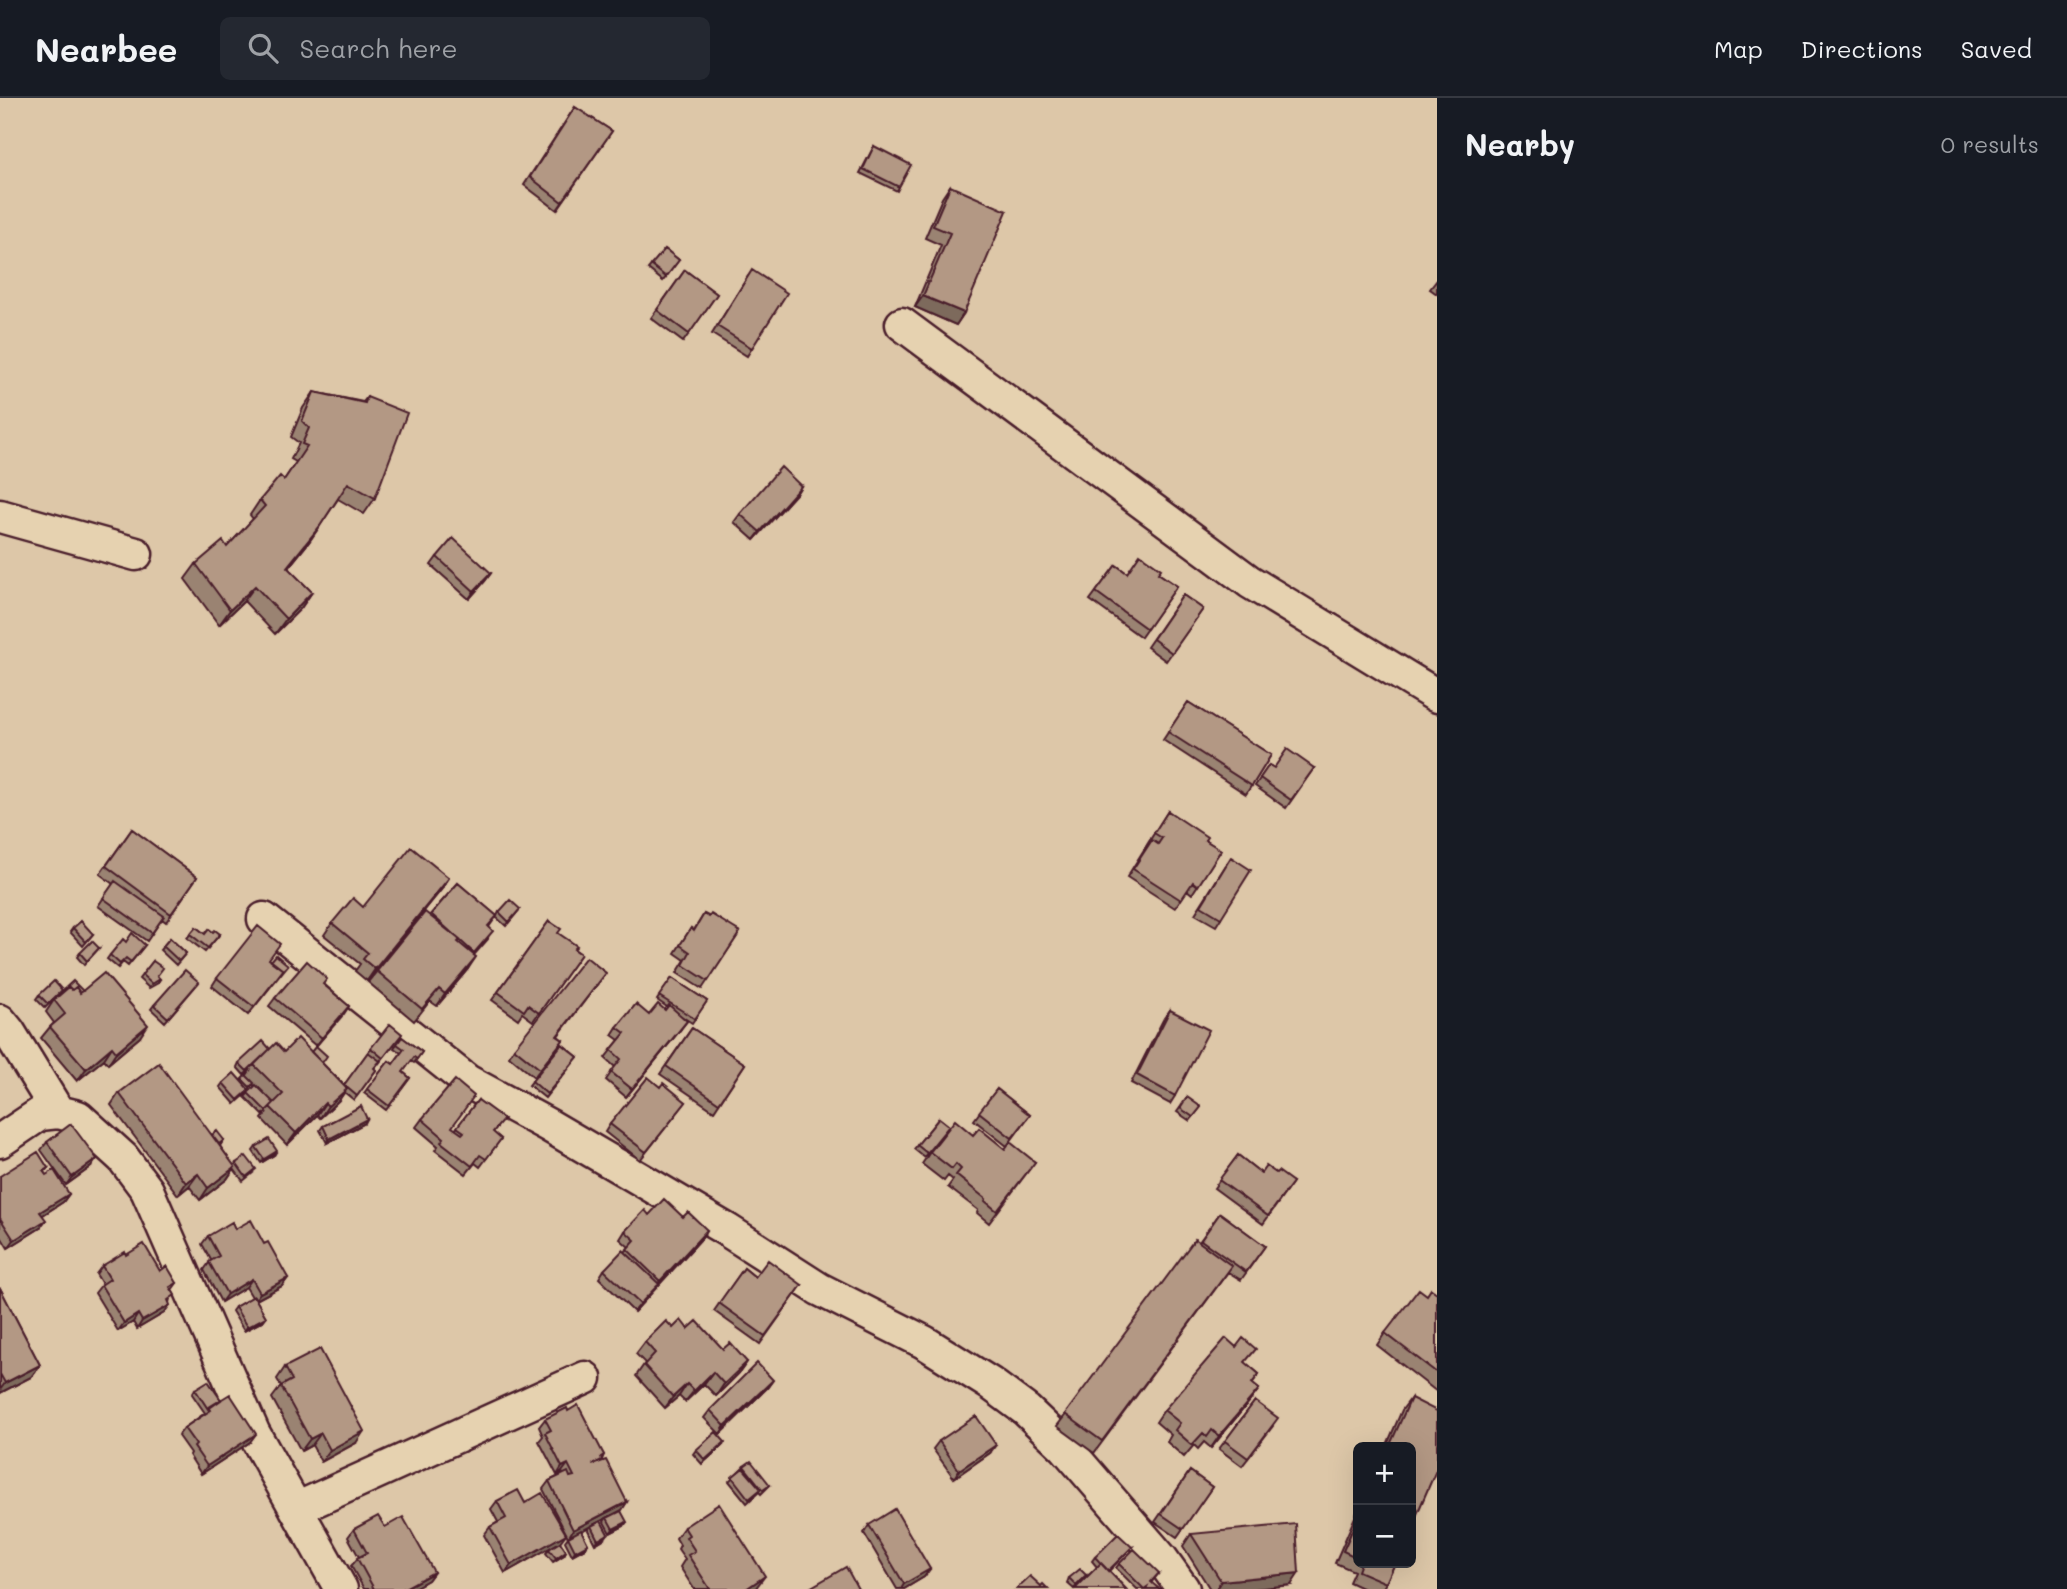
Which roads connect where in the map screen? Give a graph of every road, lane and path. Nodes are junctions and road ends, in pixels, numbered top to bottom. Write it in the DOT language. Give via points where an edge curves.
graph roads {
  1 [pos="902,324"];
  2 [pos="0,516"];
  3 [pos="136,554"];
  4 [pos="1437,696"];
  5 [pos="264,919"];
  6 [pos="0,1021"];
  7 [pos="58,1111"];
  8 [pos="0,1141"];
  9 [pos="585,1378"];
  10 [pos="296,1509"];
  11 [pos="341,1589"];
  12 [pos="1183,1589"];
  1 -- 4 [label="street" via="1250,582"];
  2 -- 3 [label="street"];
  5 -- 12 [label="street" via="467,1082 727,1230 819,1289 924,1342 991,1384 1065,1447"];
  6 -- 7 [label="street"];
  7 -- 8 [label="street" via="40,1114"];
  7 -- 10 [label="street" via="78,1117 124,1158 147,1190 253,1432"];
  9 -- 10 [label="street"];
  10 -- 11 [label="street"];
}
